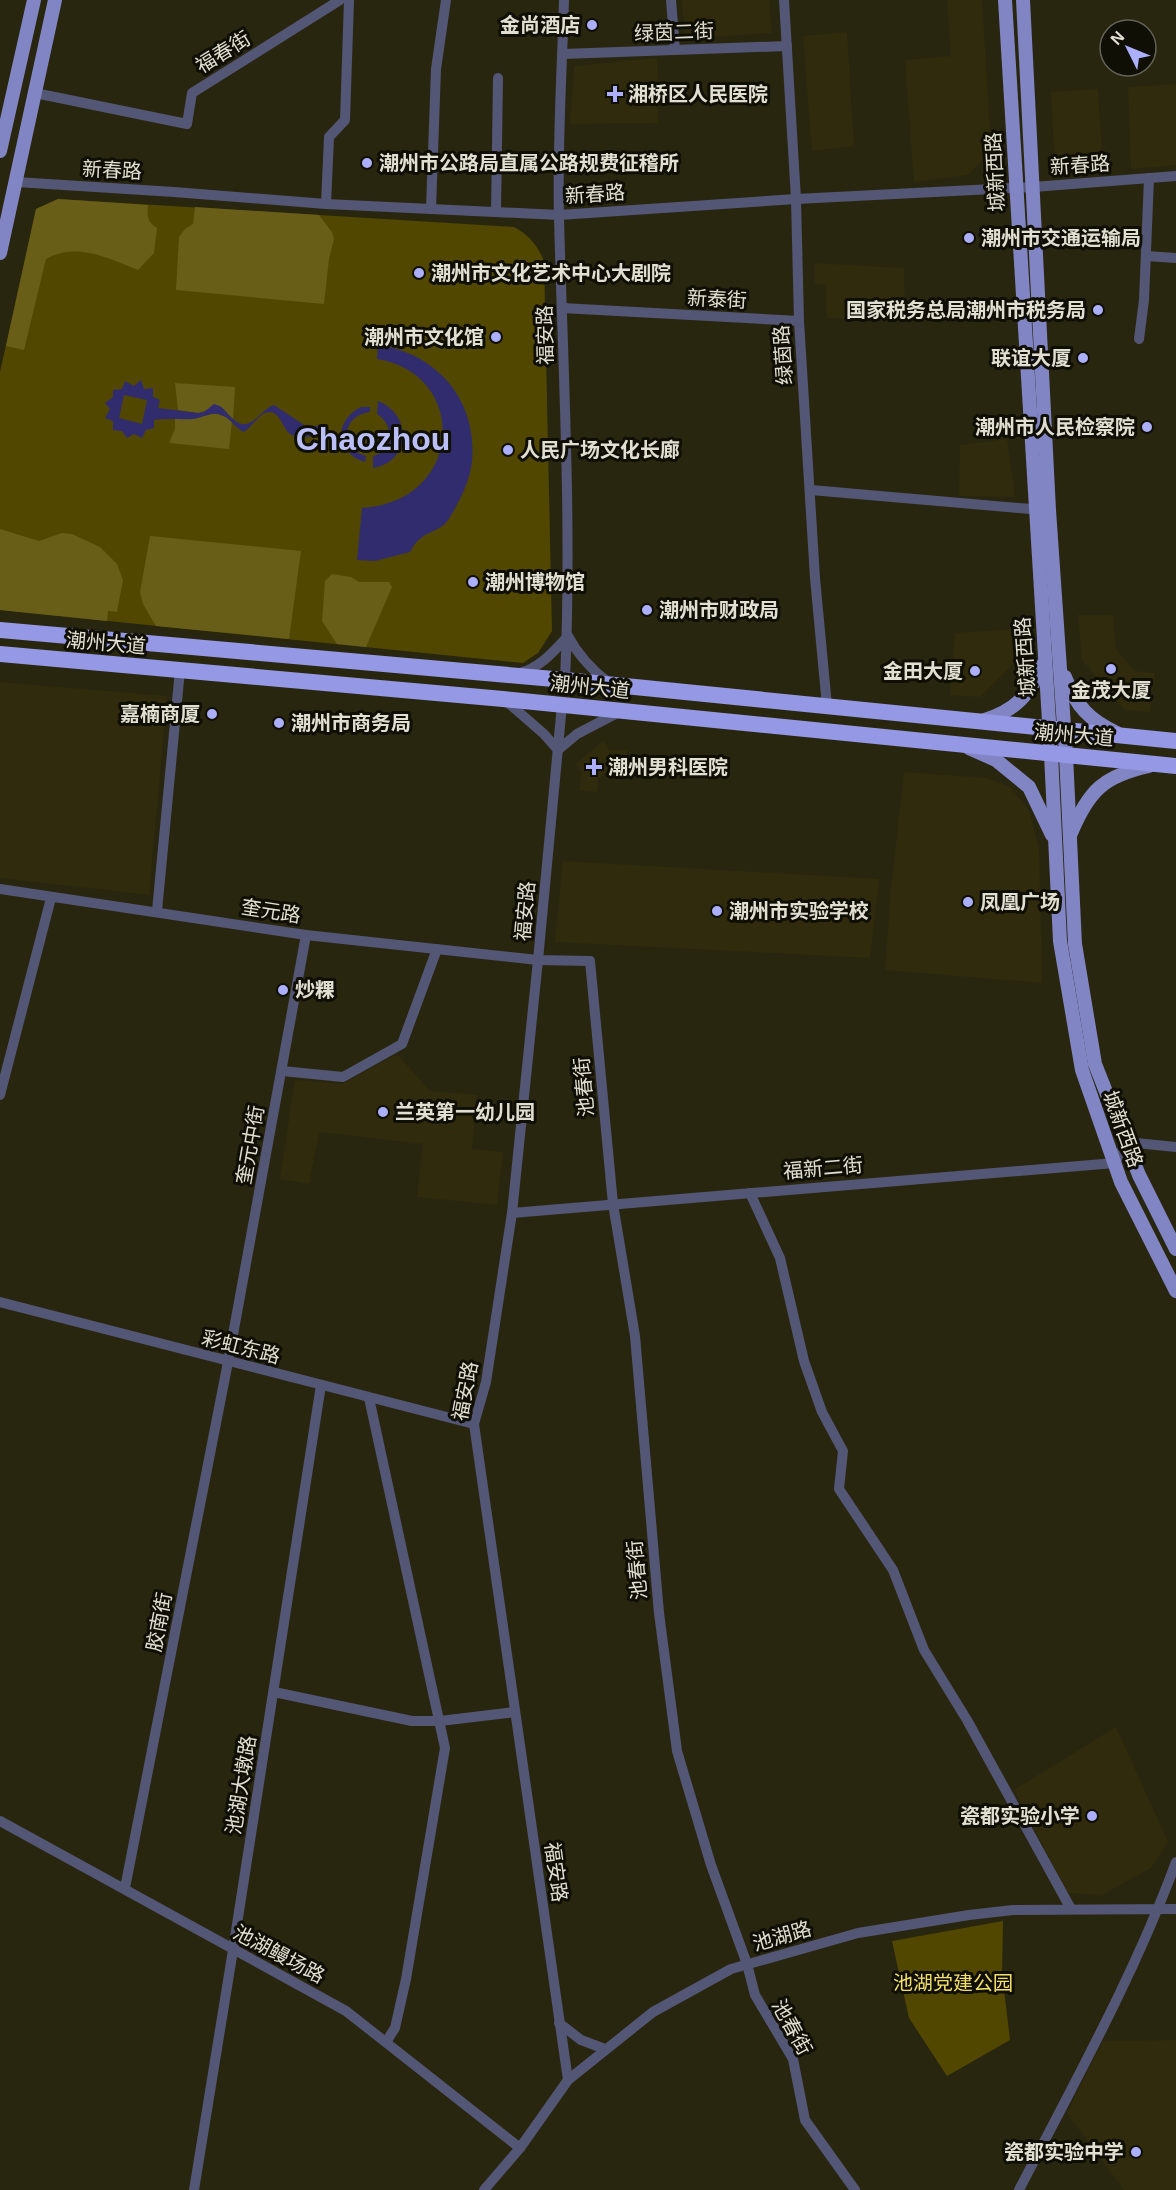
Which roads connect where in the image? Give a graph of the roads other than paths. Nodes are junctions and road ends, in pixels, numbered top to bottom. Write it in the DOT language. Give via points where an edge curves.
graph roads {
  1 [pos="34,0"];
  2 [pos="55,0"];
  3 [pos="340,0"];
  4 [pos="349,0"];
  5 [pos="446,0"];
  6 [pos="564,0"];
  7 [pos="671,0"];
  8 [pos="784,0"];
  9 [pos="1005,0"];
  10 [pos="1023,0"];
  11 [pos="787,46"];
  12 [pos="675,50"];
  13 [pos="563,54"];
  14 [pos="498,78"];
  15 [pos="35,93"];
  16 [pos="3,123"];
  17 [pos="0,151"];
  18 [pos="1176,176"];
  19 [pos="1149,178"];
  20 [pos="16,182"];
  21 [pos="1015,187"];
  22 [pos="1033,187"];
  23 [pos="796,199"];
  24 [pos="326,204"];
  25 [pos="431,209"];
  26 [pos="496,212"];
  27 [pos="559,215"];
  28 [pos="0,254"];
  29 [pos="1146,256"];
  30 [pos="1176,258"];
  31 [pos="562,308"];
  32 [pos="799,321"];
  33 [pos="1138,339"];
  34 [pos="811,490"];
  35 [pos="1042,510"];
  36 [pos="0,630"];
  37 [pos="568,636"];
  38 [pos="1,654"];
  39 [pos="1044,661"];
  40 [pos="1059,663"];
  41 [pos="180,670"];
  42 [pos="511,675"];
  43 [pos="566,675"];
  44 [pos="612,685"];
  45 [pos="503,699"];
  46 [pos="562,705"];
  47 [pos="827,706"];
  48 [pos="621,711"];
  49 [pos="979,722"];
  50 [pos="1056,730"];
  51 [pos="1121,735"];
  52 [pos="1176,741"];
  53 [pos="965,746"];
  54 [pos="558,750"];
  55 [pos="1058,754"];
  56 [pos="1157,764"];
  57 [pos="1176,766"];
  58 [pos="1070,838"];
  59 [pos="1055,842"];
  60 [pos="0,889"];
  61 [pos="51,898"];
  62 [pos="157,911"];
  63 [pos="306,935"];
  64 [pos="437,949"];
  65 [pos="538,960"];
  66 [pos="282,1071"];
  67 [pos="0,1095"];
  68 [pos="1126,1143"];
  69 [pos="1176,1147"];
  70 [pos="1115,1163"];
  71 [pos="750,1193"];
  72 [pos="613,1204"];
  73 [pos="512,1213"];
  74 [pos="1176,1249"];
  75 [pos="1176,1291"];
  76 [pos="0,1302"];
  77 [pos="228,1362"];
  78 [pos="321,1385"];
  79 [pos="369,1398"];
  80 [pos="474,1424"];
  81 [pos="274,1692"];
  82 [pos="515,1712"];
  83 [pos="440,1721"];
  84 [pos="0,1821"];
  85 [pos="1176,1862"];
  86 [pos="125,1888"];
  87 [pos="1159,1908"];
  88 [pos="1176,1909"];
  89 [pos="1071,1910"];
  90 [pos="233,1950"];
  91 [pos="747,1965"];
  92 [pos="559,2023"];
  93 [pos="386,2042"];
  94 [pos="605,2049"];
  95 [pos="568,2080"];
  96 [pos="520,2148"];
  97 [pos="194,2190"];
  98 [pos="484,2190"];
  99 [pos="855,2190"];
  100 [pos="1019,2190"];
  1 -- 16 [label="main road"];
  2 -- 15 [label="main road"];
  3 -- 15 [label="street, 福春街" via="192,93 187,124"];
  4 -- 24 [label="street" via="345,120 329,137"];
  5 -- 25 [label="street" via="436,69"];
  6 -- 13 [label="street, 福安路"];
  7 -- 12 [label="street"];
  8 -- 11 [label="street, 绿茵路"];
  9 -- 21 [label="main road, 城新西路"];
  10 -- 22 [label="main road, 城新西路"];
  11 -- 12 [label="street, 绿茵二街"];
  11 -- 23 [label="street, 绿茵路"];
  12 -- 13 [label="street, 绿茵二街"];
  13 -- 27 [label="street, 福安路"];
  14 -- 26 [label="street"];
  15 -- 20 [label="main road"];
  16 -- 17 [label="main road"];
  18 -- 19 [label="street, 新春路"];
  19 -- 22 [label="street, 新春路"];
  19 -- 29 [label="street"];
  20 -- 24 [label="street, 新春路"];
  20 -- 28 [label="main road"];
  21 -- 22 [label="street, 新春路"];
  21 -- 23 [label="street, 新春路"];
  21 -- 35 [label="main road, 城新西路"];
  22 -- 35 [label="main road, 城新西路"];
  23 -- 27 [label="street, 新春路"];
  23 -- 32 [label="street, 绿茵路"];
  24 -- 25 [label="street, 新春路"];
  25 -- 26 [label="street, 新春路"];
  26 -- 27 [label="street, 新春路"];
  27 -- 31 [label="street, 福安路"];
  29 -- 30 [label="street"];
  29 -- 33 [label="street"];
  31 -- 32 [label="street, 新泰街"];
  31 -- 37 [label="street, 福安路"];
  32 -- 34 [label="street, 绿茵路"];
  34 -- 35 [label="street"];
  34 -- 47 [label="street, 绿茵路"];
  35 -- 39 [label="main road, 城新西路"];
  35 -- 40 [label="main road, 城新西路"];
  36 -- 42 [label="highway, 潮州大道"];
  37 -- 42 [label="street" via="531,670"];
  37 -- 43 [label="street, 福安路"];
  37 -- 44 [label="street" via="585,662"];
  38 -- 41 [label="highway, 潮州大道"];
  39 -- 49 [label="main road" via="1019,703 1003,714"];
  39 -- 50 [label="main road, 城新西路"];
  40 -- 50 [label="main road, 城新西路"];
  40 -- 51 [label="main road" via="1082,710 1098,724"];
  41 -- 45 [label="highway, 潮州大道"];
  41 -- 62 [label="street"];
  42 -- 43 [label="highway, 潮州大道"];
  43 -- 44 [label="highway, 潮州大道"];
  44 -- 47 [label="highway, 潮州大道"];
  45 -- 46 [label="highway, 潮州大道"];
  45 -- 54 [label="street"];
  46 -- 48 [label="highway, 潮州大道"];
  46 -- 54 [label="street, 福安路"];
  47 -- 49 [label="highway, 潮州大道"];
  48 -- 53 [label="highway, 潮州大道"];
  48 -- 54 [label="street" via="577,734"];
  49 -- 50 [label="highway, 潮州大道"];
  50 -- 51 [label="highway, 潮州大道"];
  50 -- 55 [label="main road, 城新西路"];
  51 -- 52 [label="highway, 潮州大道"];
  53 -- 55 [label="highway, 潮州大道"];
  53 -- 59 [label="main road" via="996,760 1029,787"];
  54 -- 65 [label="street, 福安路"];
  55 -- 56 [label="highway, 潮州大道"];
  55 -- 58 [label="main road, 城新西路"];
  55 -- 59 [label="main road, 城新西路"];
  56 -- 57 [label="highway, 潮州大道"];
  56 -- 58 [label="main road" via="1112,777 1094,792 1079,813"];
  58 -- 68 [label="main road, 城新西路" via="1075,944 1095,1064"];
  59 -- 70 [label="main road, 城新西路" via="1060,941 1082,1070"];
  60 -- 61 [label="street, 奎元路"];
  61 -- 62 [label="street, 奎元路"];
  61 -- 67 [label="street"];
  62 -- 63 [label="street, 奎元路"];
  63 -- 64 [label="street, 奎元路"];
  63 -- 66 [label="street, 奎元中街"];
  64 -- 65 [label="street, 奎元路"];
  64 -- 66 [label="street" via="402,1044 343,1077"];
  65 -- 72 [label="street, 池春街" via="590,961"];
  65 -- 73 [label="street, 福安路"];
  66 -- 77 [label="street, 奎元中街"];
  68 -- 69 [label="street"];
  68 -- 70 [label="street"];
  68 -- 74 [label="main road, 城新西路"];
  70 -- 71 [label="street, 福新二街"];
  70 -- 75 [label="main road, 城新西路"];
  71 -- 72 [label="street, 福新二街"];
  71 -- 89 [label="street" via="780,1258 804,1362 822,1412 843,1451 839,1489 893,1570 924,1650"];
  72 -- 73 [label="street, 福新二街"];
  72 -- 91 [label="street, 池春街" via="634,1336 659,1613 677,1751 711,1865"];
  73 -- 80 [label="street, 福安路" via="486,1382"];
  76 -- 77 [label="street, 彩虹东路"];
  77 -- 78 [label="street, 彩虹东路"];
  77 -- 86 [label="street, 胶南街"];
  78 -- 79 [label="street, 彩虹东路"];
  78 -- 81 [label="street, 池湖大墩路"];
  79 -- 80 [label="street, 彩虹东路"];
  79 -- 83 [label="street"];
  80 -- 82 [label="street, 福安路"];
  81 -- 83 [label="street" via="412,1721"];
  81 -- 90 [label="street, 池湖大墩路"];
  82 -- 83 [label="street"];
  82 -- 92 [label="street, 福安路"];
  83 -- 93 [label="street" via="445,1748 422,1887 398,2018"];
  84 -- 86 [label="street, 池湖鳗场路"];
  85 -- 87 [label="street"];
  86 -- 90 [label="street, 池湖鳗场路"];
  87 -- 88 [label="street, 池湖路"];
  87 -- 89 [label="street, 池湖路"];
  87 -- 100 [label="street" via="1101,2032"];
  89 -- 91 [label="street, 池湖路" via="1013,1910 927,1922 858,1934"];
  90 -- 93 [label="street, 池湖鳗场路" via="346,2011"];
  90 -- 97 [label="street, 池湖大墩路"];
  91 -- 94 [label="street, 池湖路" via="731,1969 673,2000"];
  91 -- 99 [label="street, 池春街" via="755,1995 793,2060 805,2120"];
  92 -- 94 [label="street" via="581,2040"];
  92 -- 95 [label="street, 福安路"];
  93 -- 96 [label="street, 池湖鳗场路"];
  94 -- 95 [label="street, 池湖路"];
  95 -- 96 [label="street, 池湖路"];
  96 -- 98 [label="street, 池湖路"];
}
